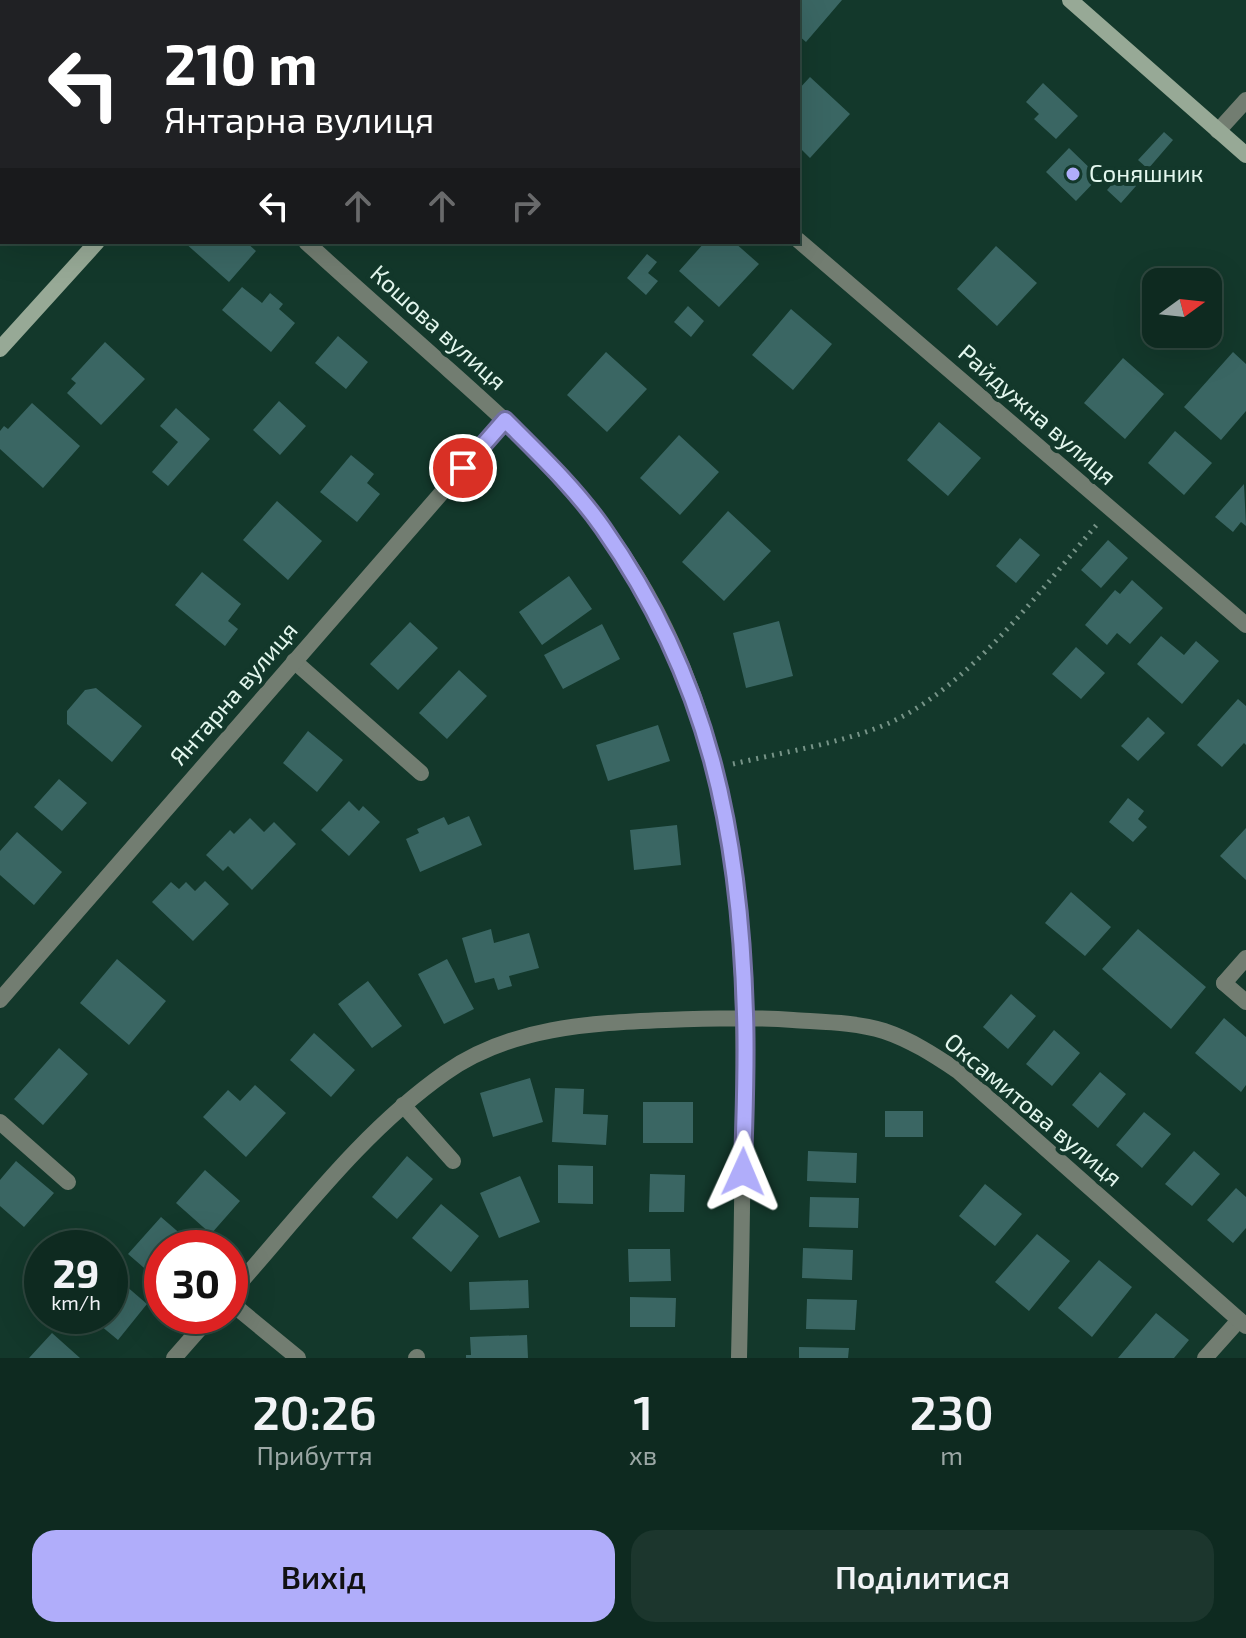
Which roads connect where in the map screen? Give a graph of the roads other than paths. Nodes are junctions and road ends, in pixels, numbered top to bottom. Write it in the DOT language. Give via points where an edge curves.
graph roads {
  1 [pos="1070,0"];
  2 [pos="1246,100"];
  3 [pos="1218,131"];
  4 [pos="1246,155"];
  5 [pos="800,242"];
  6 [pos="95,244"];
  7 [pos="308,244"];
  8 [pos="0,349"];
  9 [pos="505,420"];
  10 [pos="1246,625"];
  11 [pos="294,661"];
  12 [pos="421,773"];
  13 [pos="1246,958"];
  14 [pos="0,1000"];
  15 [pos="1246,1002"];
  16 [pos="745,1017"];
  17 [pos="403,1105"];
  18 [pos="0,1122"];
  19 [pos="453,1161"];
  20 [pos="68,1182"];
  21 [pos="248,1274"];
  22 [pos="248,1317"];
  23 [pos="1242,1323"];
  24 [pos="195,1334"];
  25 [pos="174,1358"];
  26 [pos="298,1358"];
  27 [pos="739,1358"];
  28 [pos="1205,1358"];
  1 -- 3 [label="main road"];
  2 -- 3 [label="street"];
  3 -- 4 [label="main road"];
  5 -- 10 [label="street, Райдужна вулиця"];
  6 -- 8 [label="main road"];
  7 -- 9 [label="street, Кошова вулиця"];
  9 -- 11 [label="street, Янтарна вулиця"];
  9 -- 16 [label="street, Кошова вулиця" via="602,526 645,593 700,714 729,835"];
  11 -- 12 [label="street"];
  11 -- 14 [label="street, Янтарна вулиця"];
  13 -- 15 [label="street" via="1224,983"];
  16 -- 17 [label="street, Оксамитова вулиця" via="586,1023 536,1033 448,1071"];
  16 -- 23 [label="street, Оксамитова вулиця" via="847,1023 923,1048 958,1071"];
  16 -- 27 [label="street, Кошова вулиця"];
  17 -- 19 [label="street"];
  17 -- 21 [label="street, Оксамитова вулиця"];
  18 -- 20 [label="street"];
  22 -- 26 [label="street"];
  23 -- 28 [label="street"];
  24 -- 25 [label="street"];
}
